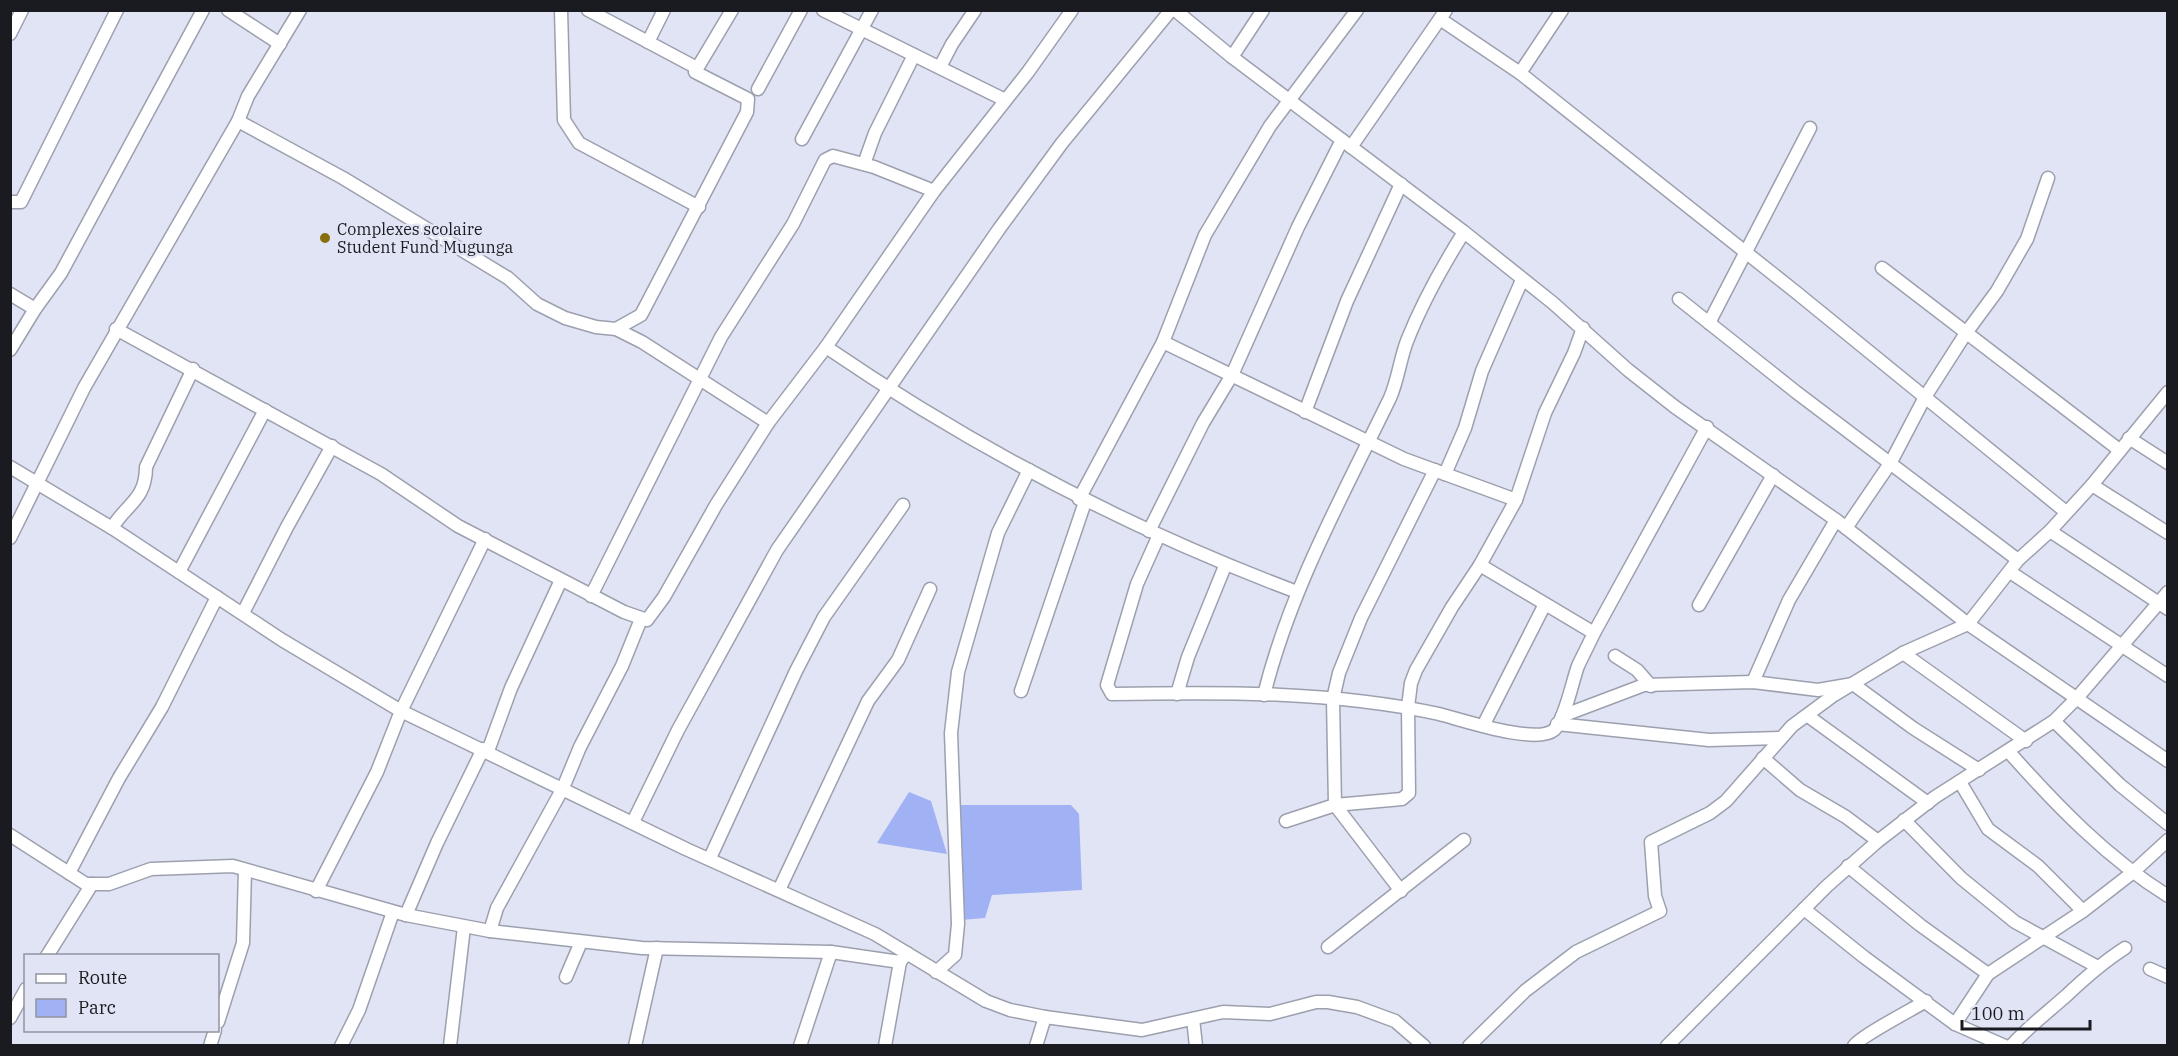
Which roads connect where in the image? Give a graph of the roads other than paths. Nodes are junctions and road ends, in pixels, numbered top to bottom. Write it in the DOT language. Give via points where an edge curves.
graph roads {
  1 [pos="22,10"];
  2 [pos="117,10"];
  3 [pos="203,10"];
  4 [pos="228,10"];
  5 [pos="300,10"];
  6 [pos="561,10"];
  7 [pos="664,10"];
  8 [pos="732,10"];
  9 [pos="801,10"];
  10 [pos="823,10"];
  11 [pos="872,10"];
  12 [pos="975,10"];
  13 [pos="1072,10"];
  14 [pos="1173,10"];
  15 [pos="1263,10"];
  16 [pos="1357,10"];
  17 [pos="1562,10"];
  18 [pos="591,11"];
  19 [pos="1443,15"];
  20 [pos="860,30"];
  21 [pos="11,32"];
  22 [pos="648,42"];
  23 [pos="280,44"];
  24 [pos="914,55"];
  25 [pos="1232,57"];
  26 [pos="940,67"];
  27 [pos="697,68"];
  28 [pos="1520,73"];
  29 [pos="758,89"];
  30 [pos="1005,100"];
  31 [pos="1291,101"];
  32 [pos="238,121"];
  33 [pos="1810,128"];
  34 [pos="802,139"];
  35 [pos="1346,143"];
  36 [pos="864,164"];
  37 [pos="2048,178"];
  38 [pos="1401,184"];
  39 [pos="934,191"];
  40 [pos="10,202"];
  41 [pos="699,207"];
  42 [pos="1464,232"];
  43 [pos="1746,254"];
  44 [pos="1882,268"];
  45 [pos="1522,280"];
  46 [pos="10,294"];
  47 [pos="1679,299"];
  48 [pos="35,309"];
  49 [pos="1709,323"];
  50 [pos="1583,328"];
  51 [pos="116,329"];
  52 [pos="616,329"];
  53 [pos="1966,333"];
  54 [pos="1163,342"];
  55 [pos="826,347"];
  56 [pos="10,350"];
  57 [pos="193,369"];
  58 [pos="1232,375"];
  59 [pos="701,377"];
  60 [pos="890,390"];
  61 [pos="2168,392"];
  62 [pos="1925,397"];
  63 [pos="266,410"];
  64 [pos="1305,412"];
  65 [pos="768,423"];
  66 [pos="1707,427"];
  67 [pos="2129,438"];
  68 [pos="1368,442"];
  69 [pos="332,446"];
  70 [pos="2118,449"];
  71 [pos="1890,462"];
  72 [pos="2168,463"];
  73 [pos="10,467"];
  74 [pos="1029,470"];
  75 [pos="1440,472"];
  76 [pos="1773,475"];
  77 [pos="39,484"];
  78 [pos="2092,484"];
  79 [pos="1082,500"];
  80 [pos="1516,500"];
  81 [pos="903,505"];
  82 [pos="2066,512"];
  83 [pos="1836,520"];
  84 [pos="112,528"];
  85 [pos="1846,528"];
  86 [pos="2050,531"];
  87 [pos="1154,533"];
  88 [pos="2168,533"];
  89 [pos="10,538"];
  90 [pos="484,540"];
  91 [pos="2018,560"];
  92 [pos="1480,565"];
  93 [pos="1225,566"];
  94 [pos="179,572"];
  95 [pos="2010,572"];
  96 [pos="561,580"];
  97 [pos="930,589"];
  98 [pos="1297,592"];
  99 [pos="2168,592"];
  100 [pos="591,596"];
  101 [pos="217,597"];
  102 [pos="1545,604"];
  103 [pos="1699,605"];
  104 [pos="2163,606"];
  105 [pos="243,613"];
  106 [pos="641,619"];
  107 [pos="1968,624"];
  108 [pos="1594,633"];
  109 [pos="2121,645"];
  110 [pos="1903,653"];
  111 [pos="1615,656"];
  112 [pos="2168,676"];
  113 [pos="1753,682"];
  114 [pos="1853,684"];
  115 [pos="1651,686"];
  116 [pos="1021,691"];
  117 [pos="1177,694"];
  118 [pos="1264,695"];
  119 [pos="1333,699"];
  120 [pos="2076,699"];
  121 [pos="1408,707"];
  122 [pos="401,711"];
  123 [pos="1808,716"];
  124 [pos="1559,720"];
  125 [pos="2054,721"];
  126 [pos="1484,724"];
  127 [pos="1781,738"];
  128 [pos="2026,741"];
  129 [pos="486,751"];
  130 [pos="2009,752"];
  131 [pos="1763,758"];
  132 [pos="2168,761"];
  133 [pos="1979,770"];
  134 [pos="1960,782"];
  135 [pos="563,788"];
  136 [pos="1928,803"];
  137 [pos="1335,805"];
  138 [pos="1904,820"];
  139 [pos="1286,821"];
  140 [pos="633,822"];
  141 [pos="2168,824"];
  142 [pos="10,835"];
  143 [pos="1464,840"];
  144 [pos="2168,840"];
  145 [pos="1878,841"];
  146 [pos="710,858"];
  147 [pos="1848,866"];
  148 [pos="245,870"];
  149 [pos="69,873"];
  150 [pos="2132,873"];
  151 [pos="92,884"];
  152 [pos="779,890"];
  153 [pos="316,891"];
  154 [pos="1401,891"];
  155 [pos="2168,896"];
  156 [pos="1804,909"];
  157 [pos="2083,911"];
  158 [pos="400,914"];
  159 [pos="464,927"];
  160 [pos="490,932"];
  161 [pos="2043,939"];
  162 [pos="581,942"];
  163 [pos="1328,947"];
  164 [pos="657,948"];
  165 [pos="2125,948"];
  166 [pos="831,952"];
  167 [pos="48,954"];
  168 [pos="904,957"];
  169 [pos="2096,966"];
  170 [pos="2150,969"];
  171 [pos="936,972"];
  172 [pos="1988,974"];
  173 [pos="566,977"];
  174 [pos="2168,977"];
  175 [pos="24,993"];
  176 [pos="1926,1001"];
  177 [pos="1045,1017"];
  178 [pos="10,1018"];
  179 [pos="219,1019"];
  180 [pos="1192,1019"];
  181 [pos="1955,1024"];
  182 [pos="341,1046"];
  183 [pos="450,1046"];
  184 [pos="635,1046"];
  185 [pos="800,1046"];
  186 [pos="885,1046"];
  187 [pos="1036,1046"];
  188 [pos="1196,1046"];
  189 [pos="1424,1046"];
  190 [pos="1469,1046"];
  191 [pos="1667,1046"];
  192 [pos="1854,1046"];
  193 [pos="2005,1046"];
  194 [pos="2011,1046"];
  1 -- 21 [label="street"];
  2 -- 40 [label="street" via="21,202"];
  3 -- 48 [label="street" via="61,273"];
  4 -- 23 [label="street"];
  5 -- 23 [label="street"];
  6 -- 41 [label="street" via="563,111 567,128 579,143"];
  7 -- 22 [label="street"];
  8 -- 27 [label="street"];
  9 -- 29 [label="street"];
  10 -- 20 [label="street"];
  11 -- 20 [label="street"];
  12 -- 26 [label="street"];
  13 -- 30 [label="street"];
  14 -- 25 [label="street"];
  14 -- 60 [label="street" via="1062,143 935,318"];
  15 -- 25 [label="street"];
  16 -- 31 [label="street"];
  17 -- 28 [label="street"];
  18 -- 22 [label="street"];
  19 -- 28 [label="street"];
  19 -- 35 [label="street"];
  20 -- 24 [label="street"];
  20 -- 34 [label="street"];
  22 -- 27 [label="street"];
  23 -- 32 [label="street" via="248,96"];
  24 -- 26 [label="street"];
  24 -- 36 [label="street"];
  25 -- 31 [label="street"];
  26 -- 30 [label="street"];
  27 -- 41 [label="street" via="696,72 748,99 750,104"];
  28 -- 43 [label="street"];
  30 -- 39 [label="street"];
  31 -- 35 [label="street"];
  31 -- 54 [label="street" via="1270,126 1205,235"];
  32 -- 51 [label="street"];
  32 -- 52 [label="street" via="343,178 508,278 537,304 565,318"];
  33 -- 43 [label="street"];
  35 -- 38 [label="street"];
  35 -- 58 [label="street" via="1298,227"];
  36 -- 39 [label="street"];
  36 -- 59 [label="street" via="833,156 825,160 793,224 721,337"];
  37 -- 53 [label="street" via="2027,239 1997,291"];
  38 -- 42 [label="street"];
  38 -- 64 [label="street" via="1347,301"];
  39 -- 55 [label="street"];
  41 -- 52 [label="street" via="642,315"];
  42 -- 45 [label="street"];
  42 -- 68 [label="street" via="1406,342 1390,397"];
  43 -- 49 [label="street"];
  43 -- 62 [label="street"];
  44 -- 53 [label="street"];
  45 -- 50 [label="street"];
  45 -- 75 [label="street" via="1482,371 1465,428"];
  46 -- 48 [label="street"];
  47 -- 49 [label="street"];
  48 -- 56 [label="street"];
  49 -- 71 [label="street"];
  50 -- 66 [label="street" via="1628,370"];
  50 -- 80 [label="street" via="1545,413"];
  51 -- 57 [label="street"];
  51 -- 77 [label="street"];
  52 -- 59 [label="street"];
  53 -- 62 [label="street"];
  53 -- 70 [label="street"];
  54 -- 58 [label="street"];
  54 -- 79 [label="street"];
  55 -- 60 [label="street"];
  55 -- 65 [label="street"];
  57 -- 63 [label="street"];
  57 -- 84 [label="street" via="146,467 146,480 132,506"];
  58 -- 64 [label="street"];
  58 -- 87 [label="street" via="1203,423"];
  59 -- 65 [label="street"];
  59 -- 100 [label="street"];
  60 -- 74 [label="street"];
  60 -- 140 [label="street" via="777,550 678,730"];
  61 -- 67 [label="street"];
  62 -- 71 [label="street"];
  62 -- 82 [label="street"];
  63 -- 69 [label="street"];
  63 -- 94 [label="street"];
  64 -- 68 [label="street"];
  65 -- 106 [label="street" via="650,619"];
  66 -- 76 [label="street"];
  66 -- 108 [label="street"];
  67 -- 70 [label="street"];
  67 -- 72 [label="street"];
  68 -- 75 [label="street"];
  68 -- 98 [label="street"];
  69 -- 90 [label="street"];
  69 -- 105 [label="street"];
  70 -- 78 [label="street"];
  71 -- 85 [label="street"];
  71 -- 91 [label="street"];
  73 -- 77 [label="street"];
  74 -- 79 [label="street"];
  74 -- 171 [label="street" via="998,533 957,672 951,734 958,924 955,955"];
  75 -- 80 [label="street"];
  75 -- 119 [label="street" via="1361,618"];
  76 -- 83 [label="street"];
  76 -- 103 [label="street"];
  77 -- 84 [label="street"];
  77 -- 89 [label="street"];
  78 -- 82 [label="street"];
  78 -- 88 [label="street"];
  79 -- 87 [label="street"];
  79 -- 116 [label="street"];
  80 -- 92 [label="street"];
  81 -- 146 [label="street" via="824,617"];
  82 -- 86 [label="street"];
  83 -- 85 [label="street"];
  83 -- 113 [label="street" via="1790,600"];
  84 -- 94 [label="street"];
  85 -- 107 [label="street"];
  86 -- 91 [label="street"];
  86 -- 104 [label="street"];
  87 -- 93 [label="street"];
  87 -- 117 [label="street" via="1107,685 1112,694"];
  90 -- 96 [label="street"];
  90 -- 122 [label="street"];
  91 -- 95 [label="street"];
  92 -- 102 [label="street"];
  92 -- 121 [label="street" via="1416,670"];
  93 -- 98 [label="street"];
  93 -- 117 [label="street"];
  94 -- 101 [label="street"];
  95 -- 107 [label="street"];
  95 -- 109 [label="street"];
  96 -- 100 [label="street"];
  96 -- 129 [label="street"];
  97 -- 152 [label="street" via="898,660 868,701"];
  98 -- 118 [label="street" via="1282,628"];
  99 -- 104 [label="street"];
  100 -- 106 [label="street"];
  101 -- 105 [label="street"];
  101 -- 149 [label="street" via="162,707"];
  102 -- 108 [label="street"];
  102 -- 126 [label="street"];
  104 -- 109 [label="street"];
  105 -- 122 [label="street"];
  106 -- 135 [label="street"];
  107 -- 110 [label="street"];
  107 -- 120 [label="street"];
  108 -- 124 [label="street"];
  109 -- 112 [label="street"];
  109 -- 120 [label="street"];
  110 -- 114 [label="street"];
  110 -- 128 [label="street"];
  111 -- 115 [label="street" via="1637,670"];
  113 -- 114 [label="street" via="1818,690"];
  113 -- 115 [label="street"];
  114 -- 123 [label="street"];
  114 -- 133 [label="street"];
  115 -- 124 [label="street" via="1644,685"];
  117 -- 118 [label="street"];
  118 -- 119 [label="street"];
  119 -- 121 [label="street"];
  119 -- 137 [label="street"];
  120 -- 125 [label="street"];
  120 -- 132 [label="street"];
  121 -- 126 [label="street"];
  121 -- 137 [label="street" via="1409,793 1402,799"];
  122 -- 129 [label="street"];
  122 -- 153 [label="street" via="377,772"];
  123 -- 127 [label="street"];
  123 -- 136 [label="street"];
  124 -- 126 [label="street" via="1554,730 1539,736 1521,736"];
  124 -- 127 [label="street" via="1709,740"];
  125 -- 128 [label="street"];
  125 -- 141 [label="street" via="2120,785"];
  127 -- 131 [label="street"];
  128 -- 130 [label="street"];
  129 -- 135 [label="street"];
  129 -- 158 [label="street"];
  130 -- 133 [label="street"];
  130 -- 150 [label="street" via="2040,788"];
  131 -- 145 [label="street" via="1800,790"];
  131 -- 190 [label="street" via="1726,801 1651,842 1655,896 1660,911 1576,952 1525,991"];
  133 -- 134 [label="street"];
  134 -- 136 [label="street"];
  134 -- 157 [label="street" via="1988,829 2038,866"];
  135 -- 140 [label="street"];
  135 -- 160 [label="street" via="498,908"];
  136 -- 138 [label="street"];
  137 -- 139 [label="street"];
  137 -- 154 [label="street"];
  138 -- 145 [label="street"];
  138 -- 161 [label="street" via="1961,878 2015,922"];
  140 -- 146 [label="street"];
  142 -- 149 [label="street"];
  143 -- 154 [label="street"];
  144 -- 150 [label="street"];
  145 -- 147 [label="street"];
  146 -- 152 [label="street"];
  147 -- 156 [label="street"];
  147 -- 172 [label="street"];
  148 -- 151 [label="street" via="222,866 151,868 109,884"];
  148 -- 153 [label="street"];
  148 -- 179 [label="street" via="243,943"];
  149 -- 151 [label="street"];
  150 -- 155 [label="street"];
  150 -- 157 [label="street"];
  151 -- 167 [label="street"];
  152 -- 168 [label="street" via="875,934"];
  153 -- 158 [label="street"];
  154 -- 163 [label="street"];
  156 -- 176 [label="street"];
  156 -- 191 [label="street"];
  157 -- 161 [label="street"];
  158 -- 159 [label="street"];
  158 -- 182 [label="street"];
  159 -- 160 [label="street"];
  159 -- 183 [label="street"];
  160 -- 162 [label="street"];
  161 -- 169 [label="street"];
  161 -- 172 [label="street"];
  162 -- 164 [label="street"];
  162 -- 173 [label="street"];
  164 -- 166 [label="street"];
  164 -- 184 [label="street"];
  165 -- 169 [label="street"];
  166 -- 168 [label="street"];
  166 -- 185 [label="street"];
  168 -- 171 [label="street"];
  168 -- 186 [label="street"];
  169 -- 194 [label="street"];
  170 -- 174 [label="street"];
  171 -- 177 [label="street" via="986,1001"];
  172 -- 181 [label="street"];
  175 -- 178 [label="street"];
  176 -- 181 [label="street"];
  176 -- 192 [label="street" via="1867,1034"];
  177 -- 180 [label="street" via="1142,1030"];
  177 -- 187 [label="street"];
  180 -- 188 [label="street"];
  180 -- 189 [label="street" via="1237,1010 1270,1014 1328,1002 1357,1007 1395,1022"];
  181 -- 193 [label="street"];
}
